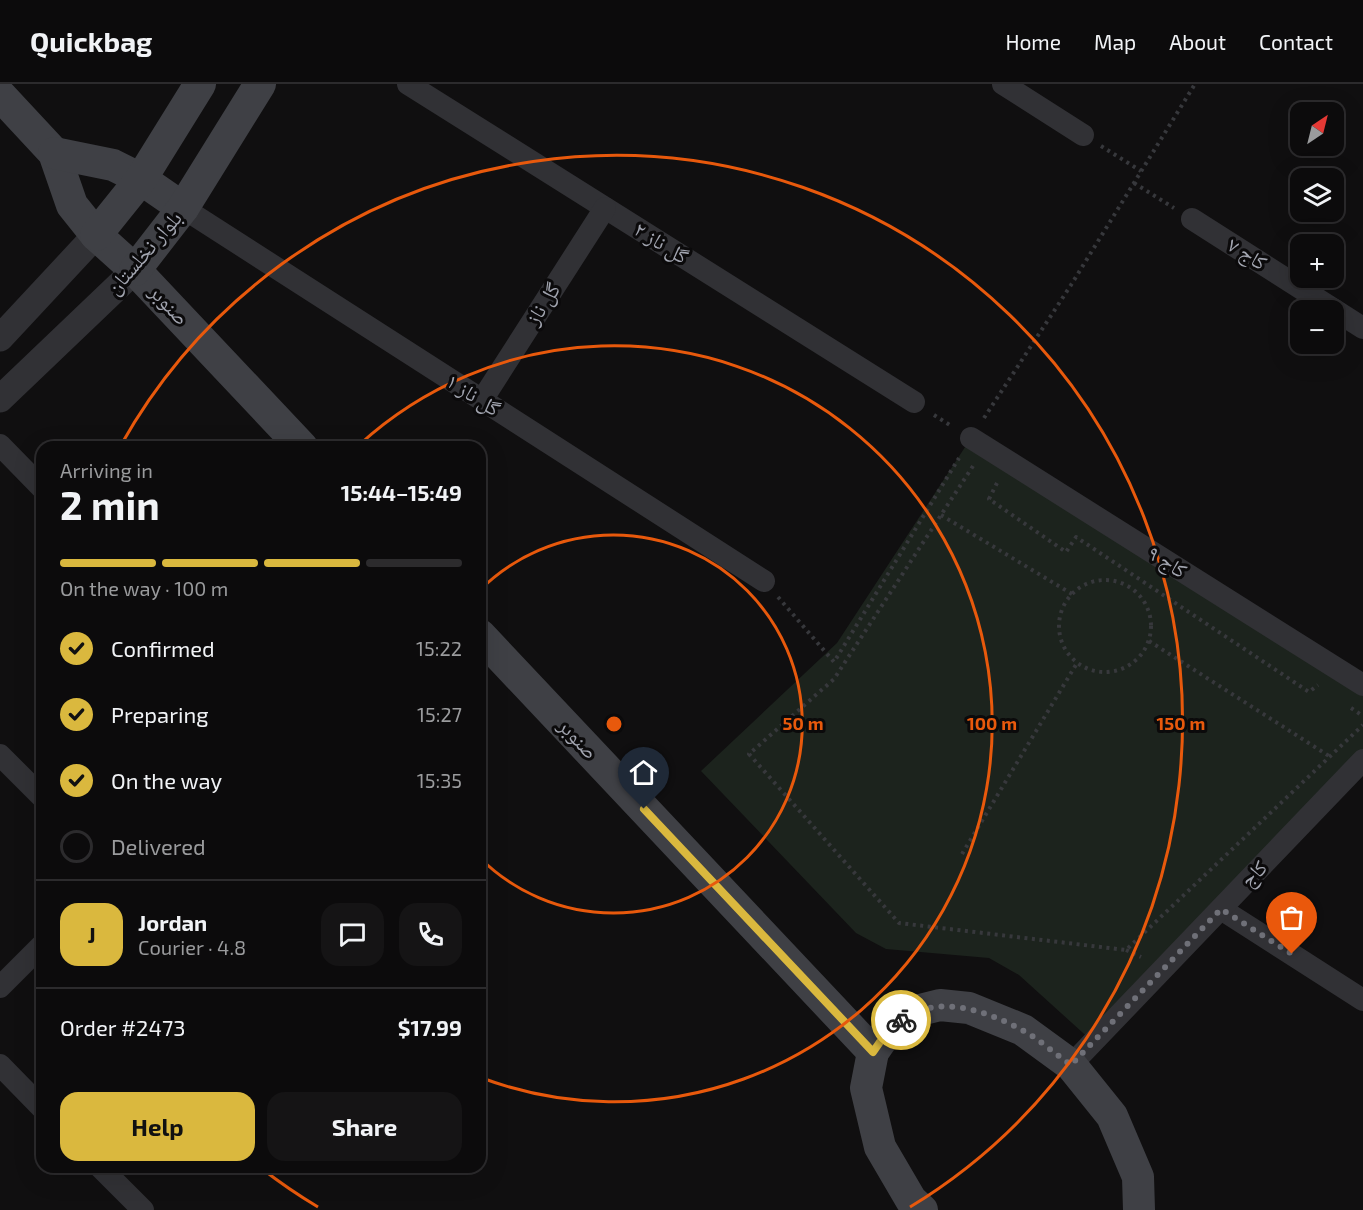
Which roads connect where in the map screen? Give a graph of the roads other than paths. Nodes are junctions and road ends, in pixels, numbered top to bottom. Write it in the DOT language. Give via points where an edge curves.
graph roads {
  1 [pos="200,84"];
  2 [pos="260,84"];
  3 [pos="408,84"];
  4 [pos="1003,84"];
  5 [pos="0,95"];
  6 [pos="1083,135"];
  7 [pos="54,153"];
  8 [pos="141,179"];
  9 [pos="183,208"];
  10 [pos="605,208"];
  11 [pos="1191,219"];
  12 [pos="96,235"];
  13 [pos="135,270"];
  14 [pos="1363,328"];
  15 [pos="0,338"];
  16 [pos="0,399"];
  17 [pos="482,400"];
  18 [pos="914,402"];
  19 [pos="971,438"];
  20 [pos="297,441"];
  21 [pos="0,446"];
  22 [pos="36,482"];
  23 [pos="764,581"];
  24 [pos="486,641"];
  25 [pos="1363,685"];
  26 [pos="0,754"];
  27 [pos="1363,760"];
  28 [pos="36,791"];
  29 [pos="1221,909"];
  30 [pos="36,951"];
  31 [pos="0,987"];
  32 [pos="1363,1000"];
  33 [pos="873,1052"];
  34 [pos="0,1065"];
  35 [pos="1071,1065"];
  36 [pos="36,1102"];
  37 [pos="106,1173"];
  38 [pos="911,1207"];
  39 [pos="143,1210"];
  40 [pos="1139,1210"];
  1 -- 8 [label="main road"];
  2 -- 9 [label="main road, بلوار نخلستان"];
  3 -- 10 [label="street, گل ناز ۲"];
  4 -- 6 [label="street"];
  5 -- 7 [label="main road"];
  7 -- 8 [label="main road" via="113,165"];
  7 -- 12 [label="main road, صنوبر" via="72,204"];
  8 -- 9 [label="main road"];
  8 -- 12 [label="main road"];
  9 -- 13 [label="main road, بلوار نخلستان"];
  9 -- 17 [label="street, گل ناز ۱"];
  10 -- 17 [label="street, گل ناز"];
  10 -- 18 [label="street, گل ناز ۲"];
  11 -- 14 [label="street, کاج ۷"];
  12 -- 13 [label="main road, صنوبر"];
  12 -- 15 [label="street"];
  13 -- 16 [label="street, بلوار نخلستان"];
  13 -- 20 [label="main road, صنوبر"];
  17 -- 23 [label="street, گل ناز ۱"];
  19 -- 25 [label="street, کاج ۹"];
  21 -- 22 [label="street"];
  24 -- 33 [label="main road, صنوبر"];
  26 -- 28 [label="street"];
  27 -- 29 [label="street, کاج"];
  29 -- 32 [label="street"];
  29 -- 35 [label="street, کاج"];
  30 -- 31 [label="street"];
  33 -- 35 [label="main road" via="889,1029 912,1012 940,1005 969,1008 1023,1030"];
  33 -- 38 [label="main road" via="866,1088 880,1147"];
  34 -- 36 [label="street"];
  35 -- 40 [label="main road" via="1112,1116 1138,1177"];
  37 -- 39 [label="street"];
}
